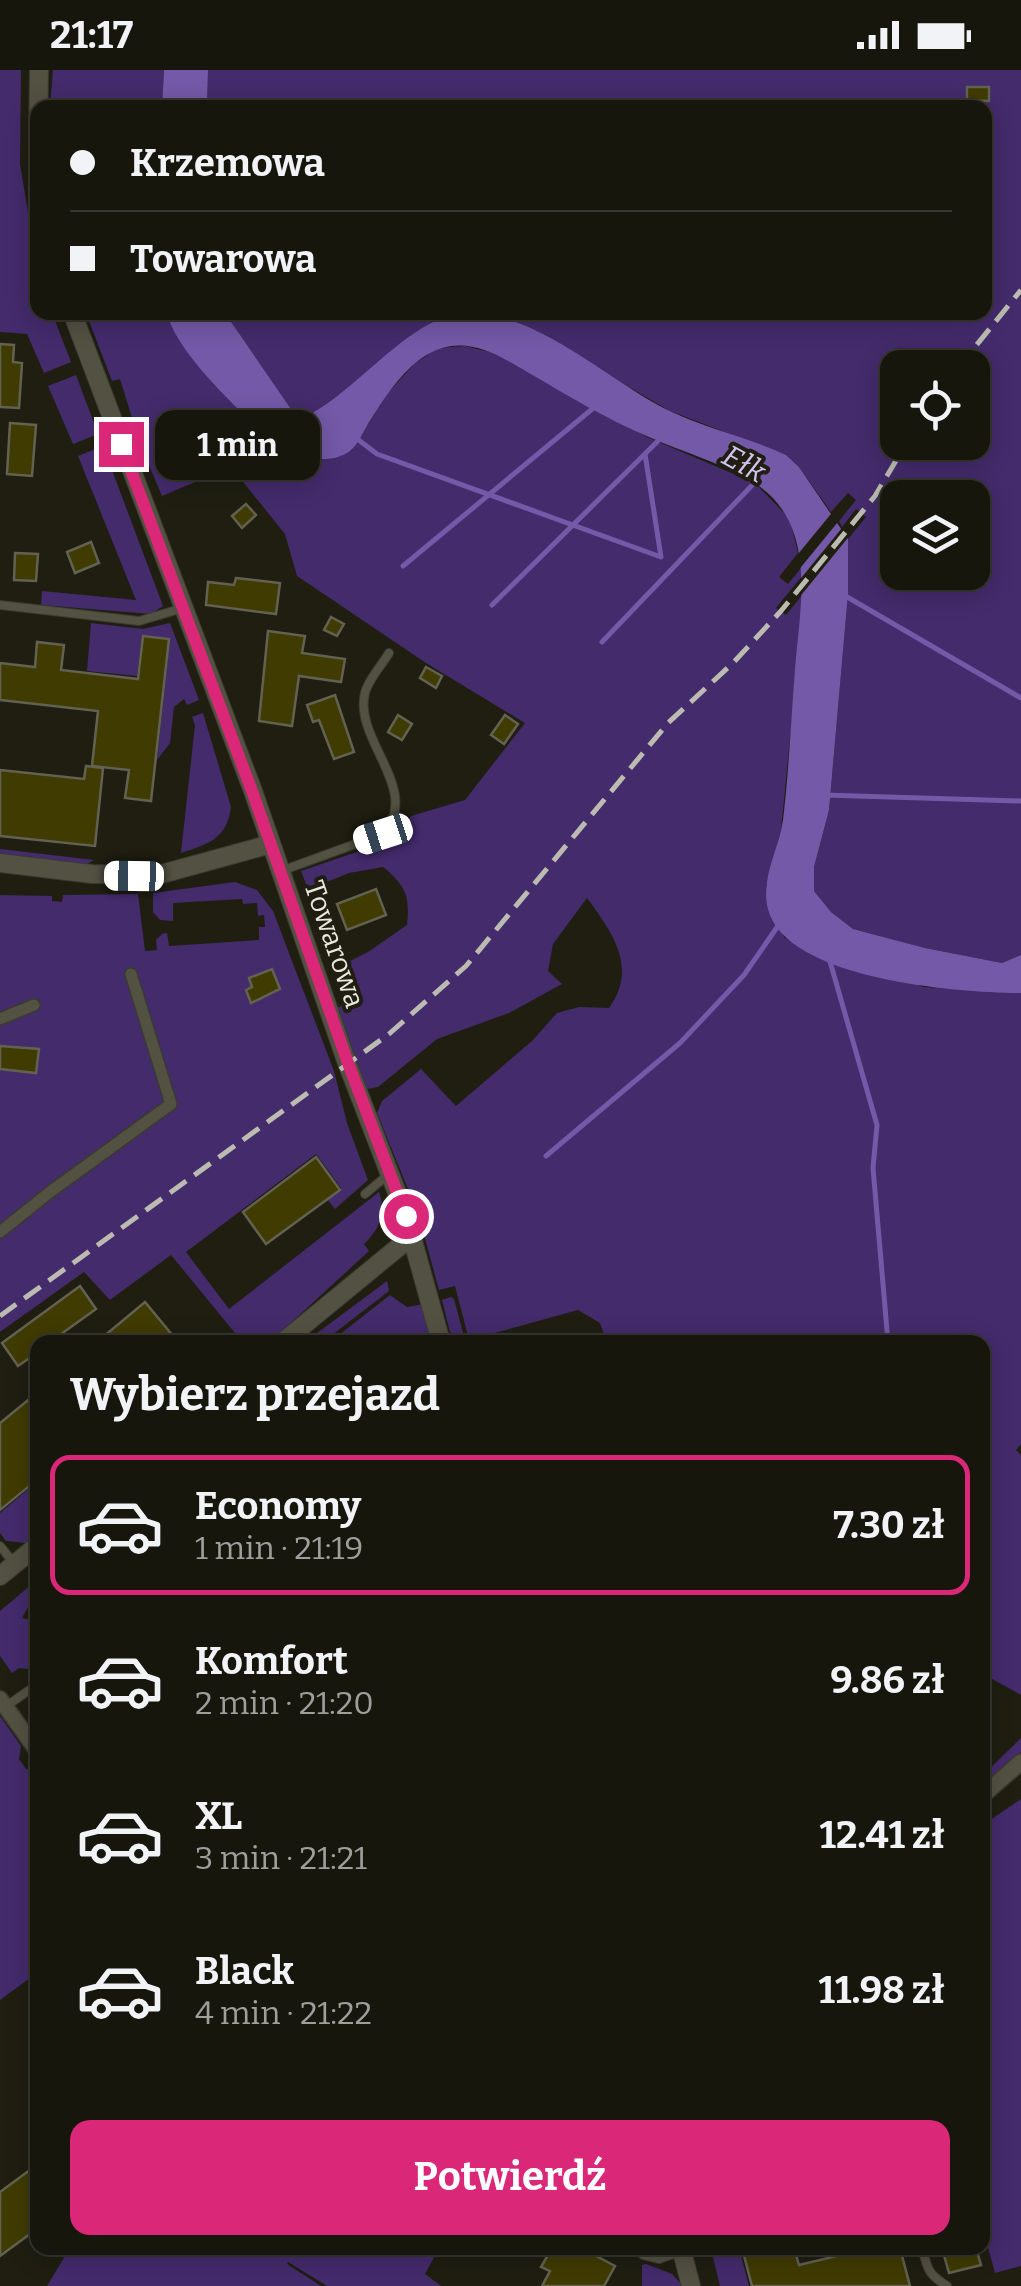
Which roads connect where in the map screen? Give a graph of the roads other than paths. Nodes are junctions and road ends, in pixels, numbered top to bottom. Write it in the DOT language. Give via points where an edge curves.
graph roads {
  1 [pos="39,70"];
  2 [pos="39,100"];
  3 [pos="75,320"];
  4 [pos="0,604"];
  5 [pos="184,608"];
  6 [pos="389,652"];
  7 [pos="271,844"];
  8 [pos="0,864"];
  9 [pos="280,871"];
  10 [pos="132,974"];
  11 [pos="34,1005"];
  12 [pos="0,1019"];
  13 [pos="390,1174"];
  14 [pos="366,1194"];
  15 [pos="0,1232"];
  16 [pos="412,1236"];
  17 [pos="292,1335"];
  18 [pos="440,1335"];
  19 [pos="0,1546"];
  20 [pos="30,1552"];
  21 [pos="7,1570"];
  22 [pos="30,1688"];
  23 [pos="3,1703"];
  24 [pos="30,1741"];
  25 [pos="1021,1762"];
  26 [pos="990,1789"];
  27 [pos="643,2255"];
  28 [pos="667,2255"];
  29 [pos="685,2255"];
  30 [pos="924,2255"];
  31 [pos="691,2286"];
  32 [pos="948,2286"];
  1 -- 2 [label="street"];
  3 -- 5 [label="street, Towarowa"];
  4 -- 5 [label="lane" via="139,621"];
  5 -- 7 [label="street, Towarowa"];
  6 -- 9 [label="lane" via="364,692 364,709 398,804 395,821 383,834"];
  7 -- 8 [label="street" via="158,875"];
  7 -- 9 [label="street, Towarowa"];
  9 -- 13 [label="street, Towarowa"];
  10 -- 15 [label="street" via="172,1104"];
  11 -- 12 [label="street"];
  13 -- 14 [label="lane"];
  13 -- 16 [label="street, Towarowa"];
  16 -- 17 [label="street"];
  16 -- 18 [label="street, Towarowa"];
  19 -- 21 [label="lane"];
  20 -- 21 [label="street"];
  22 -- 23 [label="lane"];
  23 -- 24 [label="street"];
  25 -- 26 [label="street"];
  27 -- 28 [label="lane"];
  29 -- 31 [label="street"];
  30 -- 32 [label="lane" via="935,2280"];
}
